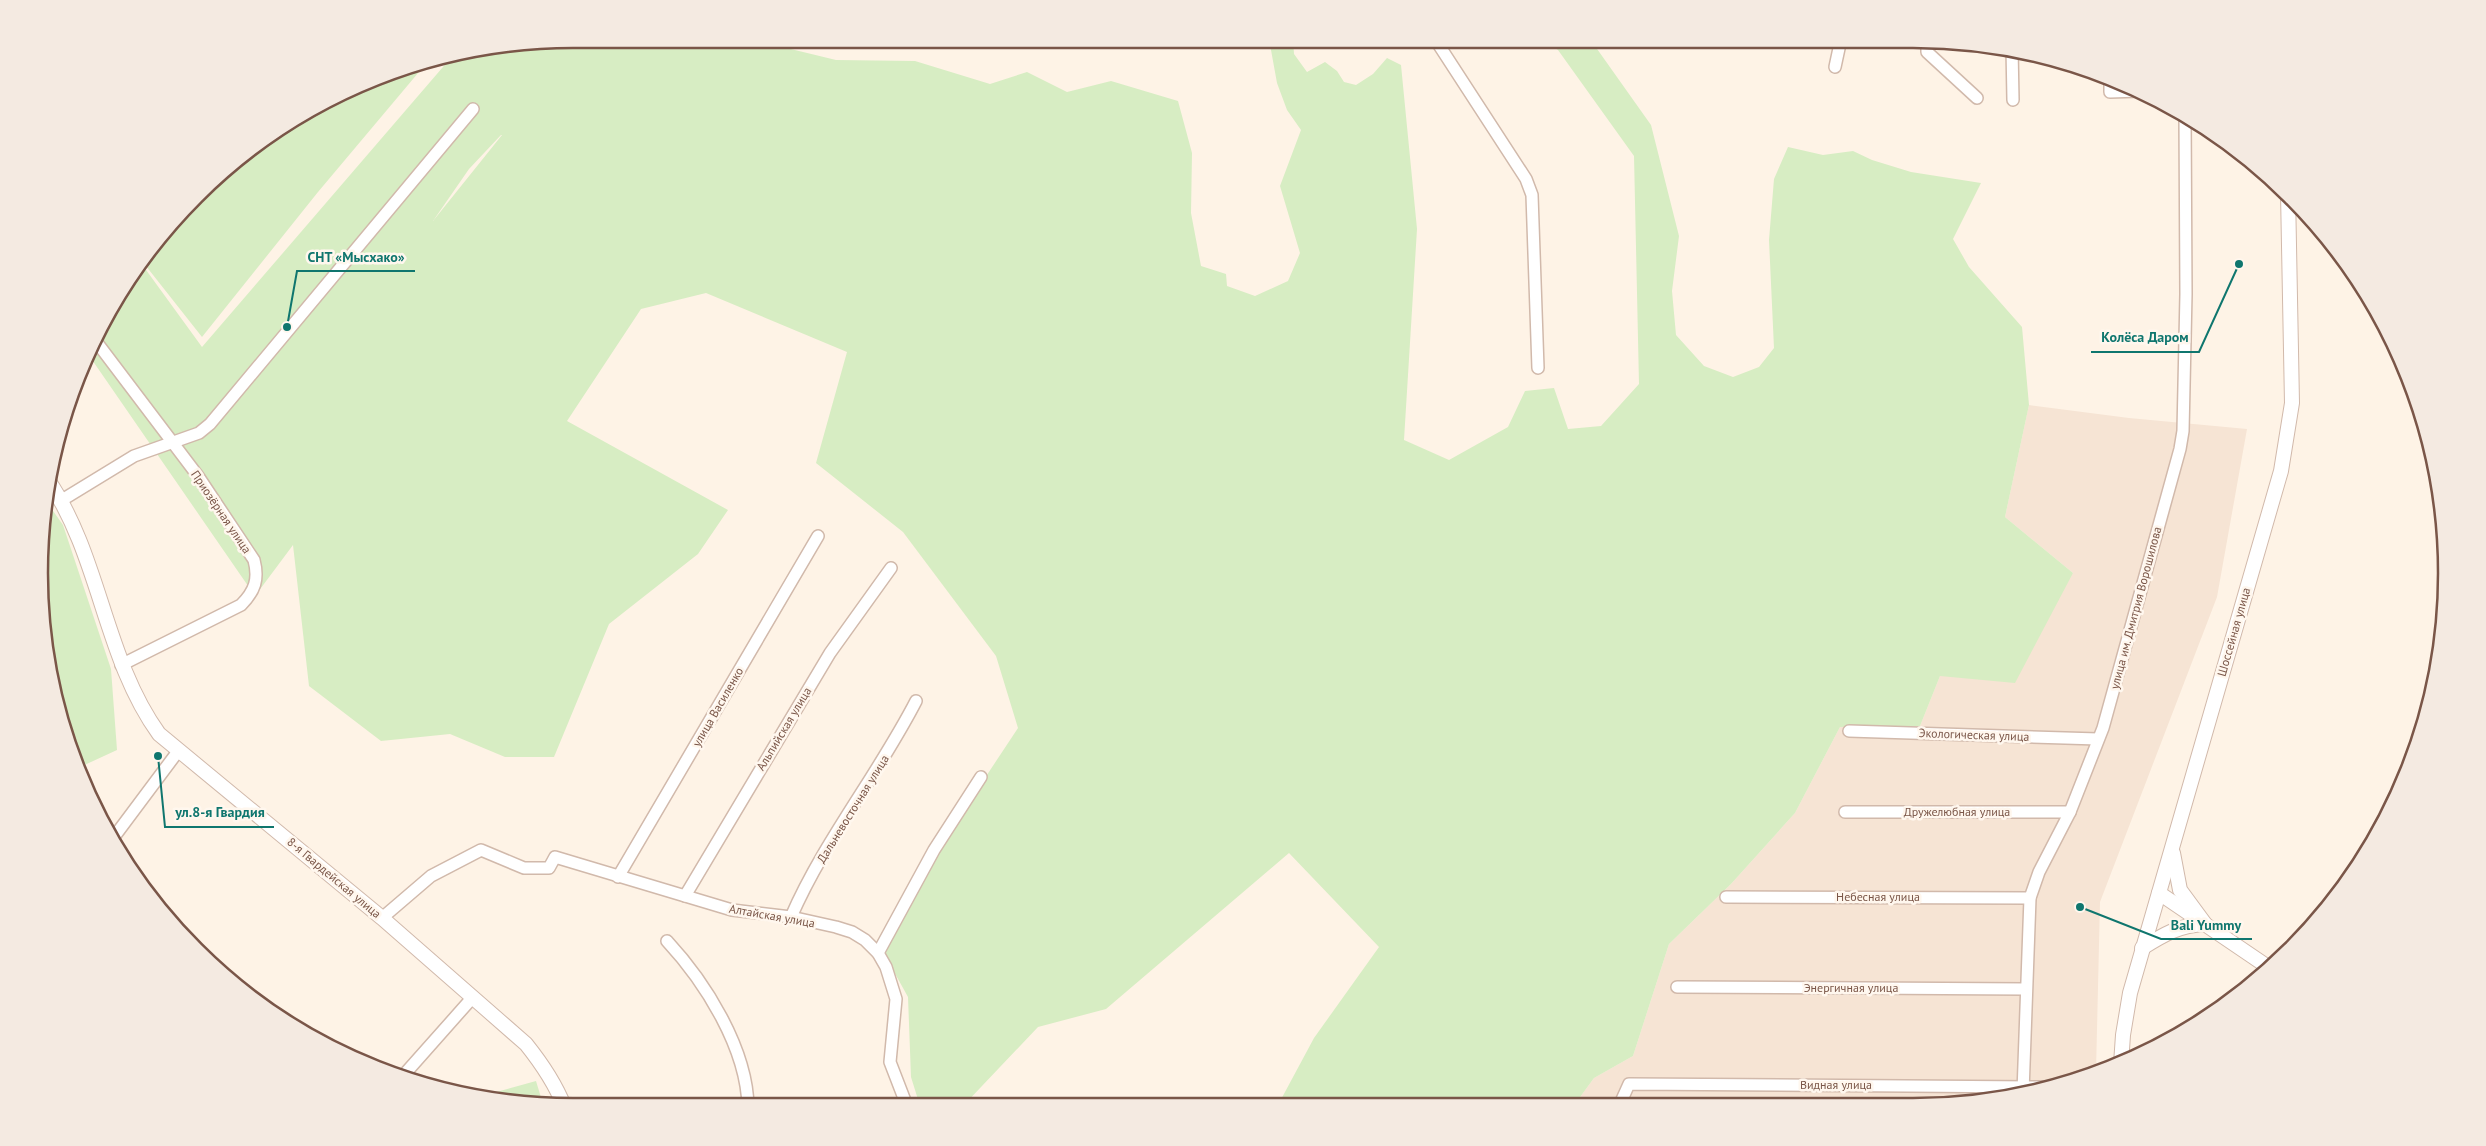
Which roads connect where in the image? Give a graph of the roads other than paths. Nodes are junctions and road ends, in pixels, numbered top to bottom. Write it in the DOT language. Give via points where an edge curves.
graph roads {
  1 [pos="1441,48"];
  2 [pos="1839,48"];
  3 [pos="1927,48"];
  4 [pos="2012,57"];
  5 [pos="1835,67"];
  6 [pos="2110,86"];
  7 [pos="2122,92"];
  8 [pos="1977,98"];
  9 [pos="2013,100"];
  10 [pos="473,109"];
  11 [pos="2185,124"];
  12 [pos="2288,205"];
  13 [pos="100,346"];
  14 [pos="1538,368"];
  15 [pos="170,442"];
  16 [pos="55,489"];
  17 [pos="62,500"];
  18 [pos="818,536"];
  19 [pos="890,568"];
  20 [pos="121,665"];
  21 [pos="916,701"];
  22 [pos="1850,731"];
  23 [pos="2098,739"];
  24 [pos="179,750"];
  25 [pos="981,777"];
  26 [pos="1845,812"];
  27 [pos="2070,812"];
  28 [pos="116,833"];
  29 [pos="2172,847"];
  30 [pos="618,877"];
  31 [pos="2160,893"];
  32 [pos="686,896"];
  33 [pos="1726,897"];
  34 [pos="2030,898"];
  35 [pos="791,917"];
  36 [pos="382,918"];
  37 [pos="2205,924"];
  38 [pos="667,941"];
  39 [pos="2142,948"];
  40 [pos="878,953"];
  41 [pos="2264,964"];
  42 [pos="1677,987"];
  43 [pos="2026,989"];
  44 [pos="473,997"];
  45 [pos="2122,1055"];
  46 [pos="407,1072"];
  47 [pos="2023,1086"];
  48 [pos="2011,1089"];
  49 [pos="560,1098"];
  50 [pos="748,1098"];
  51 [pos="904,1098"];
  52 [pos="1623,1098"];
  1 -- 14 [label="street" via="1526,179 1532,195"];
  2 -- 5 [label="street"];
  3 -- 8 [label="street" via="1927,52"];
  4 -- 9 [label="street"];
  6 -- 7 [label="street" via="2110,92"];
  10 -- 15 [label="street" via="210,424 199,433"];
  11 -- 23 [label="street, улица им. Дмитрия Ворошилова" via="2183,431"];
  12 -- 29 [label="street, Шоссейная улица" via="2292,403 2281,470"];
  13 -- 15 [label="street, Приозёрная улица"];
  15 -- 17 [label="street" via="134,456"];
  15 -- 20 [label="street, Приозёрная улица" via="198,476 254,560 256,585 241,605"];
  16 -- 17 [label="street, 8-я Гвардейская улица"];
  17 -- 20 [label="street, 8-я Гвардейская улица" via="87,556"];
  18 -- 30 [label="street, улица Василенко"];
  19 -- 32 [label="street, Альпийская улица" via="830,653"];
  20 -- 24 [label="street, 8-я Гвардейская улица" via="142,712 159,734"];
  21 -- 35 [label="street, Дальневосточная улица" via="889,752 806,884"];
  22 -- 23 [label="street, Экологическая улица"];
  23 -- 27 [label="street, улица им. Дмитрия Ворошилова"];
  24 -- 28 [label="street"];
  24 -- 36 [label="street, 8-я Гвардейская улица"];
  25 -- 40 [label="street" via="934,850"];
  26 -- 27 [label="street, Дружелюбная улица"];
  27 -- 34 [label="street, улица им. Дмитрия Ворошилова" via="2039,872"];
  29 -- 31 [label="street, Шоссейная улица"];
  29 -- 37 [label="street" via="2180,890"];
  30 -- 32 [label="street, Алтайская улица"];
  30 -- 36 [label="street, Алтайская улица" via="555,857 549,868 524,868 481,850 431,876"];
  31 -- 37 [label="street"];
  31 -- 39 [label="street, Шоссейная улица"];
  32 -- 35 [label="street, Алтайская улица" via="742,912"];
  33 -- 34 [label="street, Небесная улица"];
  34 -- 43 [label="street, улица им. Дмитрия Ворошилова"];
  35 -- 40 [label="street, Алтайская улица" via="852,932"];
  36 -- 44 [label="street, 8-я Гвардейская улица"];
  37 -- 39 [label="street" via="2180,927"];
  37 -- 41 [label="street"];
  38 -- 50 [label="street" via="690,966 724,1022 742,1069"];
  39 -- 45 [label="street, Шоссейная улица" via="2130,993"];
  40 -- 51 [label="street, Алтайская улица" via="896,999 890,1062"];
  42 -- 43 [label="street, Энергичная улица"];
  43 -- 47 [label="street, улица им. Дмитрия Ворошилова"];
  44 -- 46 [label="street"];
  44 -- 49 [label="street, 8-я Гвардейская улица" via="526,1044"];
  48 -- 52 [label="street, Видная улица" via="1629,1084"];
}
